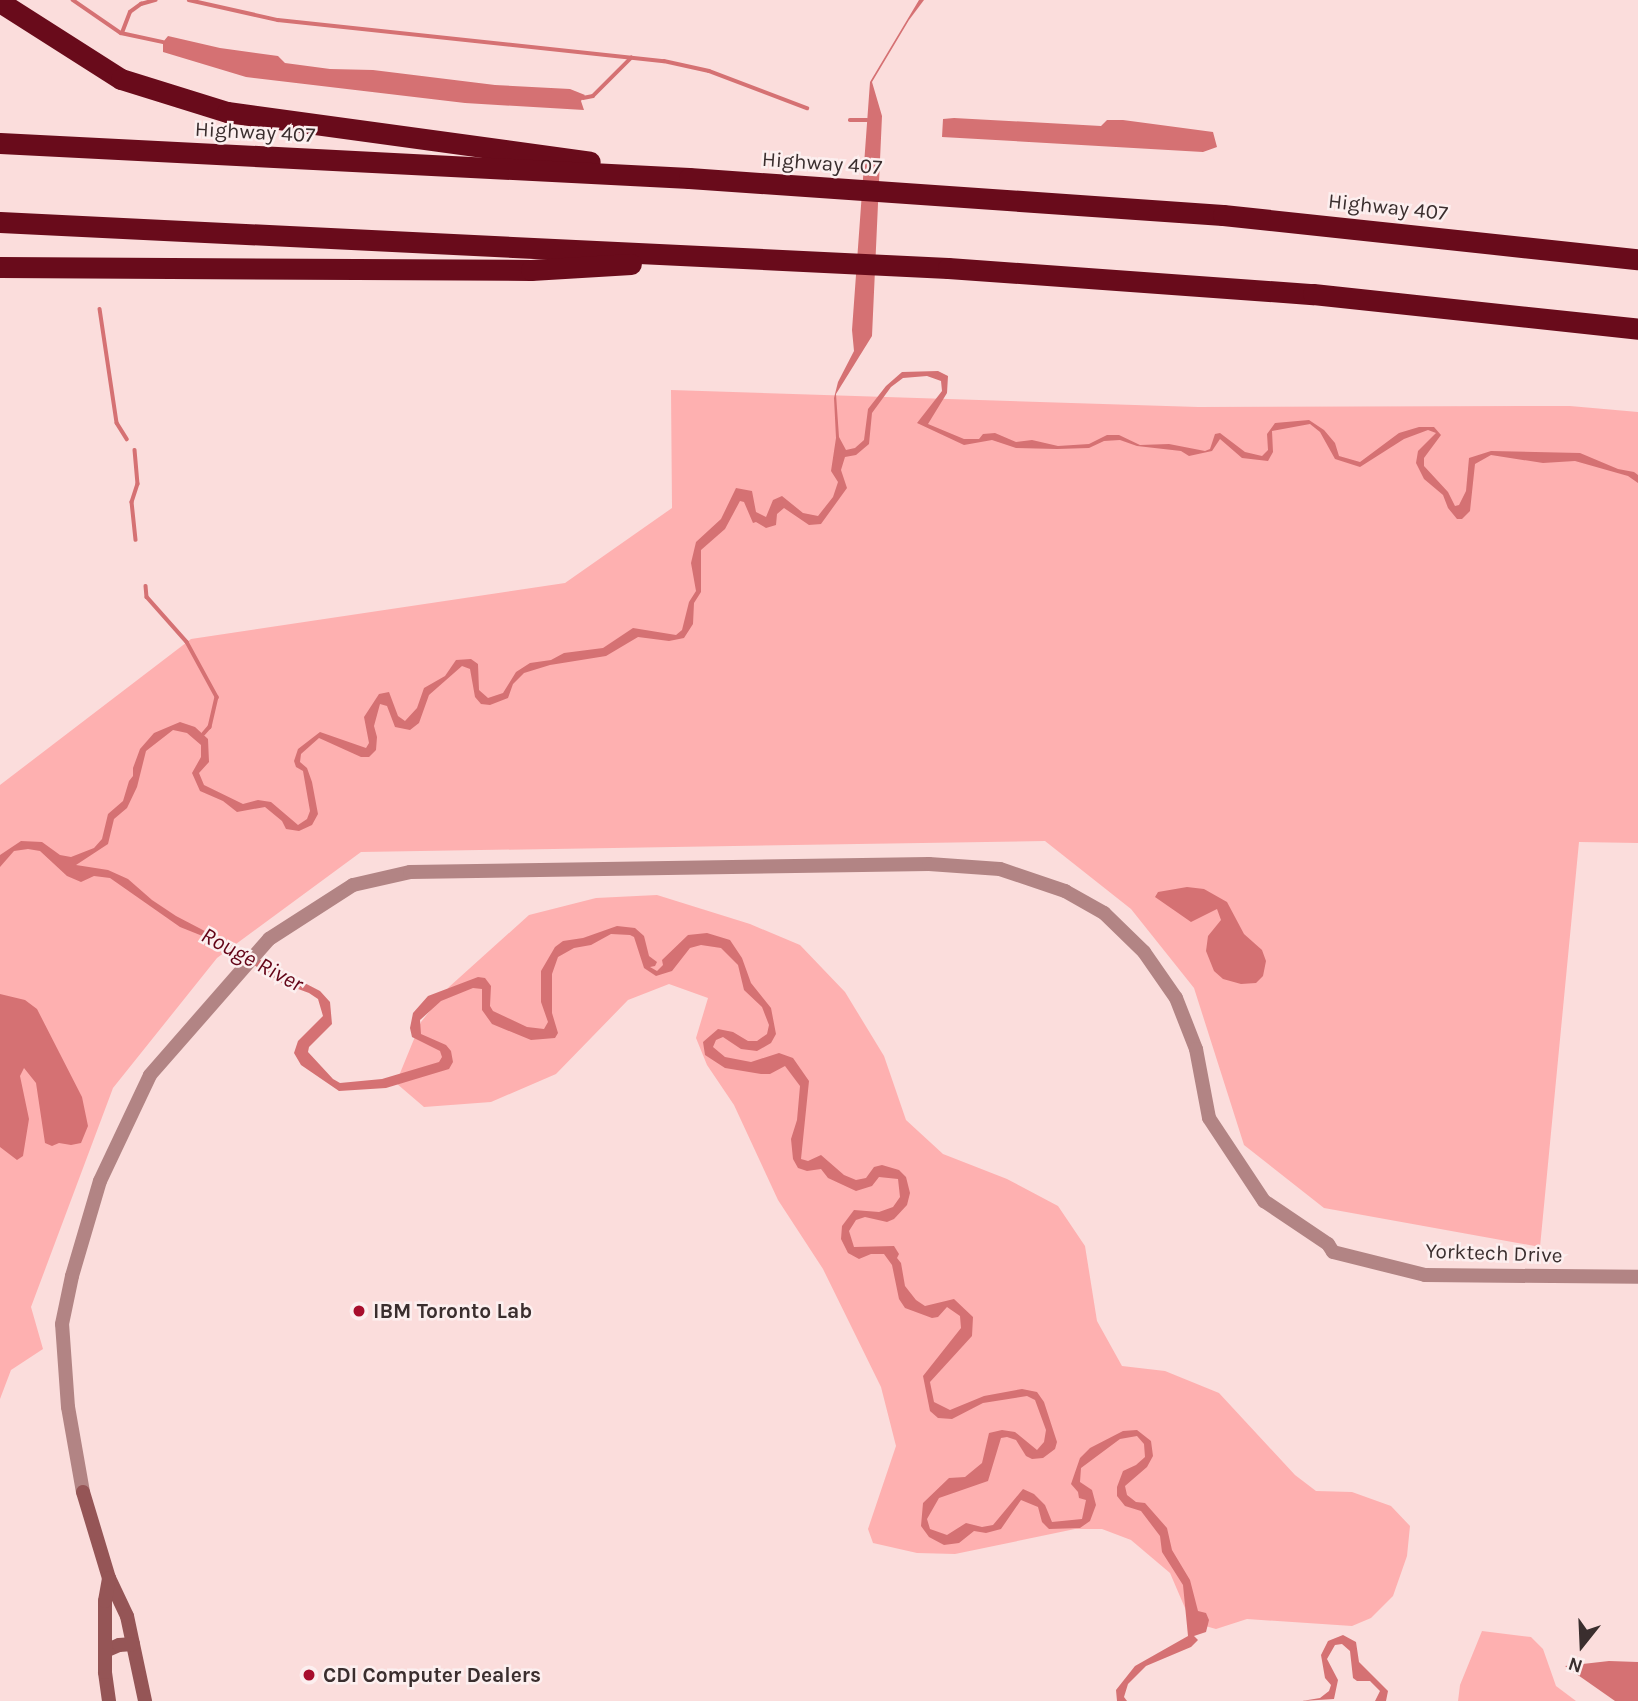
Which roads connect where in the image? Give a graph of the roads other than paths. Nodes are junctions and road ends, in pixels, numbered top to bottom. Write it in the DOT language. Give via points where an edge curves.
graph roads {
  1 [pos="0,2"];
  2 [pos="0,143"];
  3 [pos="689,178"];
  4 [pos="0,222"];
  5 [pos="744,258"];
  6 [pos="1638,258"];
  7 [pos="0,267"];
  8 [pos="1638,329"];
  9 [pos="1638,1277"];
  10 [pos="83,1492"];
  11 [pos="109,1578"];
  12 [pos="133,1644"];
  13 [pos="105,1651"];
  14 [pos="109,1701"];
  15 [pos="145,1701"];
  1 -- 3 [label="highway" via="121,79 227,112"];
  2 -- 3 [label="highway, Highway 407"];
  3 -- 6 [label="highway, Highway 407" via="1223,215"];
  4 -- 5 [label="highway"];
  5 -- 7 [label="highway" via="531,270"];
  5 -- 8 [label="highway" via="1313,294"];
  9 -- 10 [label="street, Yorktech Drive" via="1425,1275 1351,1254 1348,1247 1336,1242 1328,1244 1264,1201 1209,1118 1191,1036 1176,998 1144,952 1104,913 1065,891 1000,869 929,864 410,872 353,886 270,939 150,1075 96,1194 62,1324 68,1407"];
  10 -- 11 [label="main road"];
  11 -- 12 [label="main road" via="127,1616"];
  11 -- 13 [label="main road"];
  12 -- 13 [label="main road"];
  12 -- 15 [label="main road"];
  13 -- 14 [label="main road"];
}
